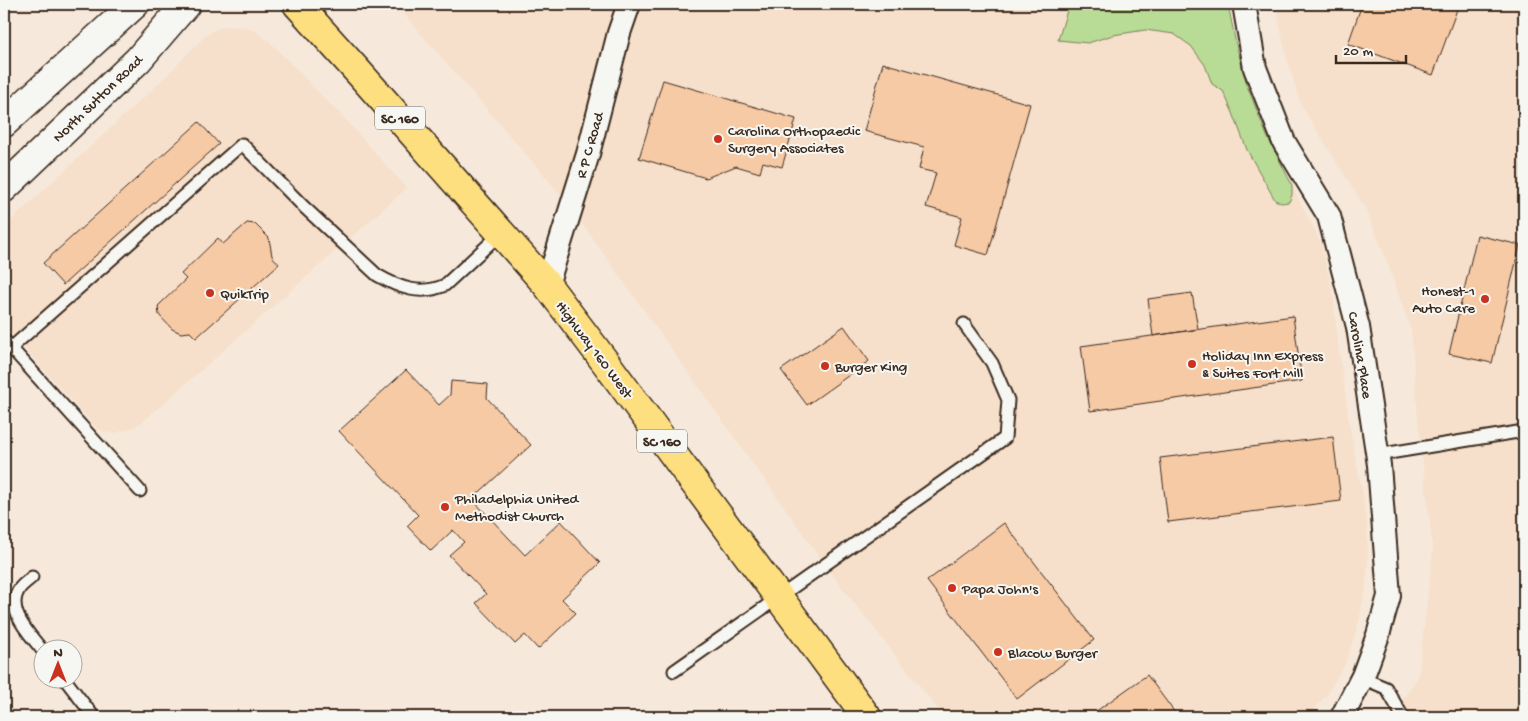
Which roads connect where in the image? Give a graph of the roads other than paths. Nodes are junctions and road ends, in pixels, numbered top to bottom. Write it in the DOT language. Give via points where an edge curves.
graph roads {
  1 [pos="135,4"];
  2 [pos="186,4"];
  3 [pos="297,4"];
  4 [pos="630,4"];
  5 [pos="1244,4"];
  6 [pos="4,123"];
  7 [pos="4,188"];
  8 [pos="501,233"];
  9 [pos="547,285"];
  10 [pos="964,324"];
  11 [pos="7,344"];
  12 [pos="1524,431"];
  13 [pos="1377,455"];
  14 [pos="140,491"];
  15 [pos="32,577"];
  16 [pos="778,597"];
  17 [pos="33,638"];
  18 [pos="674,671"];
  19 [pos="1362,678"];
  20 [pos="72,688"];
  21 [pos="94,717"];
  22 [pos="866,717"];
  23 [pos="1342,717"];
  24 [pos="1403,717"];
  1 -- 6 [label="main road"];
  2 -- 7 [label="main road, North Sutton Road" via="138,60"];
  3 -- 8 [label="main road, Highway 160 West / SC 160"];
  4 -- 9 [label="street, R P C Road"];
  5 -- 13 [label="street, Carolina Place" via="1255,68 1284,142 1329,216 1358,327"];
  8 -- 9 [label="main road, Highway 160 West / SC 160"];
  8 -- 11 [label="lane" via="445,285 434,290 406,288 377,274 242,144"];
  9 -- 16 [label="main road, Highway 160 West / SC 160"];
  10 -- 16 [label="lane" via="992,364 1008,400 1005,438"];
  11 -- 14 [label="lane"];
  12 -- 13 [label="lane"];
  13 -- 19 [label="street, Carolina Place" via="1390,596"];
  15 -- 17 [label="lane" via="20,589 16,599 17,617"];
  16 -- 18 [label="lane"];
  16 -- 22 [label="main road, Highway 160 West / SC 160"];
  19 -- 23 [label="street, Carolina Place"];
  19 -- 24 [label="lane" via="1386,688"];
  20 -- 21 [label="lane"];
}
